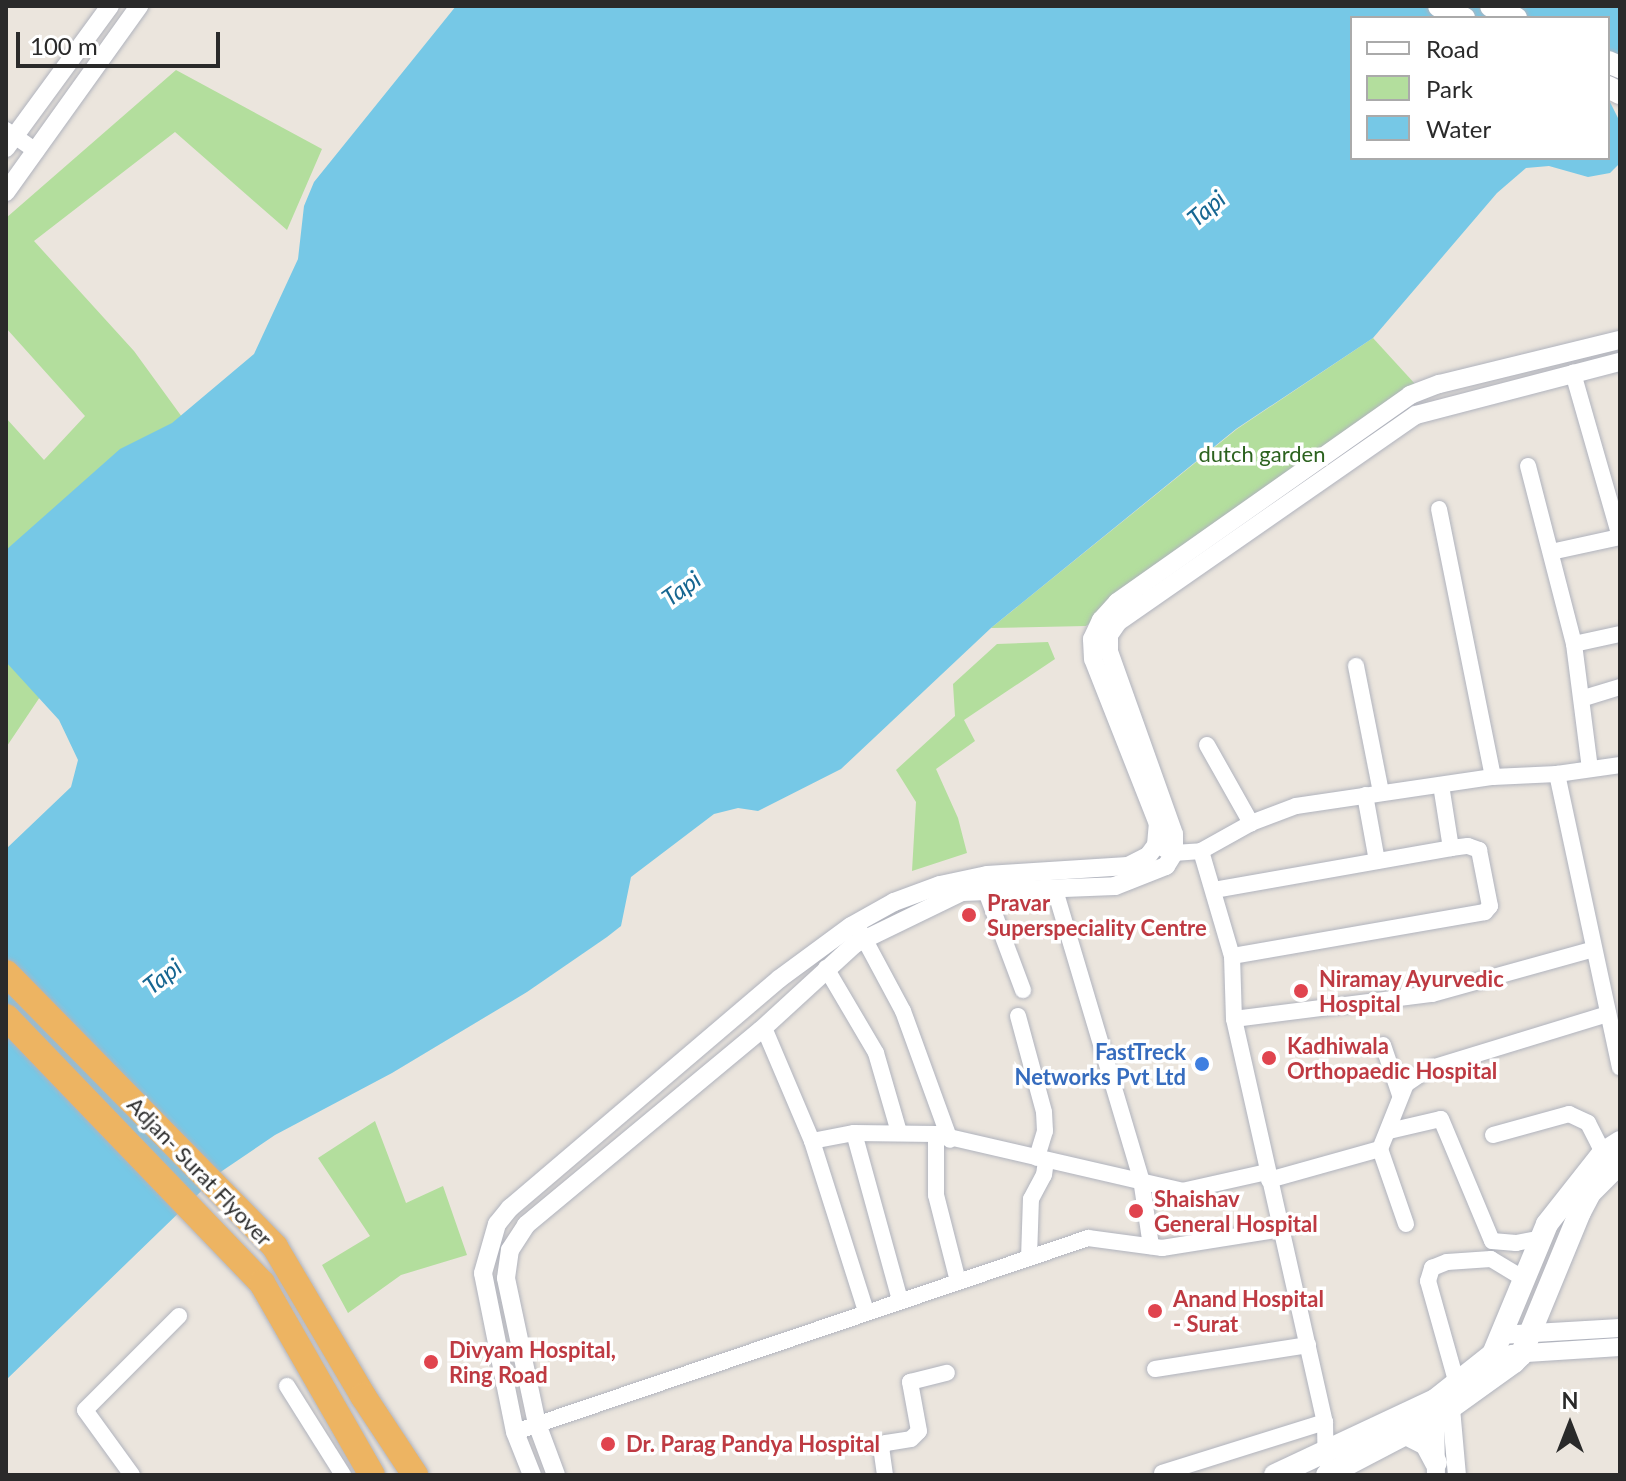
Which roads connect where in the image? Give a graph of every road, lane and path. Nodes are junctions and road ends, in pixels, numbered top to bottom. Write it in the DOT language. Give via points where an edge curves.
graph roads {
  1 [pos="110,6"];
  2 [pos="139,6"];
  3 [pos="1439,6"];
  4 [pos="1491,6"];
  5 [pos="1460,16"];
  6 [pos="1512,16"];
  7 [pos="9,138"];
  8 [pos="36,151"];
  9 [pos="6,192"];
  10 [pos="1620,340"];
  11 [pos="1620,362"];
  12 [pos="1573,373"];
  13 [pos="1528,466"];
  14 [pos="1439,509"];
  15 [pos="1551,552"];
  16 [pos="1620,634"];
  17 [pos="1574,644"];
  18 [pos="1356,666"];
  19 [pos="1620,687"];
  20 [pos="1584,698"];
  21 [pos="1207,745"];
  22 [pos="1620,765"];
  23 [pos="1590,769"];
  24 [pos="1557,774"];
  25 [pos="1493,777"];
  26 [pos="1441,785"];
  27 [pos="1373,794"];
  28 [pos="1251,823"];
  29 [pos="1156,845"];
  30 [pos="1451,848"];
  31 [pos="1201,851"];
  32 [pos="1174,853"];
  33 [pos="1377,861"];
  34 [pos="985,889"];
  35 [pos="1055,890"];
  36 [pos="1214,890"];
  37 [pos="861,931"];
  38 [pos="1594,949"];
  39 [pos="1232,956"];
  40 [pos="826,968"];
  41 [pos="6,973"];
  42 [pos="1023,990"];
  43 [pos="6,993"];
  44 [pos="1608,1014"];
  45 [pos="1018,1016"];
  46 [pos="6,1017"];
  47 [pos="1234,1019"];
  48 [pos="764,1028"];
  49 [pos="6,1042"];
  50 [pos="1383,1045"];
  51 [pos="1620,1067"];
  52 [pos="1400,1095"];
  53 [pos="1389,1131"];
  54 [pos="899,1132"];
  55 [pos="854,1133"];
  56 [pos="1493,1135"];
  57 [pos="943,1137"];
  58 [pos="812,1141"];
  59 [pos="1380,1149"];
  60 [pos="1614,1153"];
  61 [pos="1041,1159"];
  62 [pos="1268,1176"];
  63 [pos="1141,1179"];
  64 [pos="1406,1224"];
  65 [pos="1282,1229"];
  66 [pos="1541,1238"];
  67 [pos="1151,1246"];
  68 [pos="1495,1251"];
  69 [pos="1029,1258"];
  70 [pos="261,1270"];
  71 [pos="1524,1279"];
  72 [pos="958,1281"];
  73 [pos="900,1300"];
  74 [pos="866,1311"];
  75 [pos="179,1316"];
  76 [pos="1620,1328"];
  77 [pos="1497,1344"];
  78 [pos="1308,1345"];
  79 [pos="1525,1345"];
  80 [pos="1620,1347"];
  81 [pos="1155,1369"];
  82 [pos="947,1373"];
  83 [pos="287,1386"];
  84 [pos="1446,1400"];
  85 [pos="1325,1422"];
  86 [pos="537,1424"];
  87 [pos="515,1432"];
  88 [pos="1406,1434"];
  89 [pos="1364,1465"];
  90 [pos="1326,1468"];
  91 [pos="1436,1469"];
  92 [pos="1162,1473"];
  93 [pos="132,1475"];
  94 [pos="343,1475"];
  95 [pos="359,1475"];
  96 [pos="372,1475"];
  97 [pos="394,1475"];
  98 [pos="415,1475"];
  99 [pos="532,1475"];
  100 [pos="556,1475"];
  101 [pos="885,1475"];
  102 [pos="1275,1475"];
  103 [pos="1457,1475"];
  1 -- 7 [label="street"];
  2 -- 8 [label="street"];
  3 -- 5 [label="main road"];
  4 -- 6 [label="main road"];
  7 -- 8 [label="street"];
  8 -- 9 [label="street"];
  10 -- 29 [label="street" via="1410,395 1117,602 1092,639 1093,659 1158,824"];
  11 -- 12 [label="street"];
  12 -- 15 [label="street" via="1620,537"];
  12 -- 32 [label="street" via="1416,415 1113,628 1109,651 1174,834"];
  13 -- 15 [label="street"];
  14 -- 25 [label="street"];
  15 -- 17 [label="street"];
  16 -- 17 [label="street"];
  17 -- 20 [label="street"];
  18 -- 27 [label="street"];
  19 -- 20 [label="street"];
  20 -- 23 [label="street"];
  21 -- 28 [label="street"];
  22 -- 23 [label="street"];
  23 -- 24 [label="street"];
  24 -- 25 [label="street"];
  24 -- 38 [label="street"];
  25 -- 26 [label="street"];
  26 -- 27 [label="street"];
  26 -- 30 [label="street"];
  27 -- 28 [label="street" via="1296,806"];
  27 -- 33 [label="street"];
  28 -- 31 [label="street"];
  29 -- 32 [label="street"];
  29 -- 37 [label="street" via="1128,866 987,875 940,885 894,902"];
  30 -- 33 [label="street"];
  30 -- 39 [label="street" via="1479,850 1489,910"];
  31 -- 32 [label="street"];
  31 -- 36 [label="street"];
  32 -- 35 [label="street" via="1157,872 1127,883"];
  33 -- 36 [label="street"];
  34 -- 35 [label="street"];
  34 -- 37 [label="street"];
  34 -- 42 [label="street"];
  35 -- 63 [label="street"];
  36 -- 39 [label="street"];
  37 -- 40 [label="street"];
  37 -- 57 [label="street" via="903,1011"];
  37 -- 87 [label="street" via="779,979 497,1224 483,1273"];
  38 -- 44 [label="street"];
  38 -- 47 [label="street" via="1432,994"];
  39 -- 47 [label="street"];
  40 -- 48 [label="street"];
  40 -- 54 [label="street" via="876,1053"];
  41 -- 98 [label="highway, Adjan- Surat Flyover" via="275,1247"];
  43 -- 70 [label="highway" via="131,1117"];
  44 -- 51 [label="street"];
  44 -- 52 [label="street" via="1428,1069"];
  45 -- 61 [label="street" via="1044,1112"];
  46 -- 70 [label="highway"];
  47 -- 62 [label="street"];
  48 -- 58 [label="street"];
  48 -- 86 [label="street" via="516,1236 506,1278"];
  49 -- 95 [label="highway" via="253,1295"];
  50 -- 52 [label="street"];
  52 -- 53 [label="street"];
  53 -- 59 [label="street"];
  53 -- 68 [label="street" via="1441,1119"];
  54 -- 55 [label="street"];
  54 -- 57 [label="street"];
  55 -- 58 [label="street"];
  55 -- 73 [label="street"];
  56 -- 60 [label="street" via="1569,1114 1588,1123"];
  57 -- 61 [label="street"];
  57 -- 72 [label="street" via="936,1195"];
  58 -- 74 [label="street"];
  59 -- 62 [label="street"];
  59 -- 64 [label="street"];
  60 -- 66 [label="main road" via="1557,1209"];
  60 -- 79 [label="main road" via="1580,1212"];
  61 -- 63 [label="street"];
  61 -- 69 [label="street" via="1044,1175 1031,1199"];
  62 -- 63 [label="street" via="1182,1191"];
  62 -- 65 [label="street"];
  63 -- 67 [label="street"];
  65 -- 67 [label="street"];
  65 -- 78 [label="street"];
  66 -- 68 [label="street"];
  66 -- 71 [label="main road"];
  67 -- 69 [label="street" via="1088,1238"];
  68 -- 71 [label="street"];
  68 -- 84 [label="street" via="1432,1268 1428,1281"];
  69 -- 72 [label="street"];
  70 -- 96 [label="highway" via="262,1283"];
  70 -- 97 [label="highway"];
  71 -- 77 [label="main road"];
  72 -- 73 [label="street"];
  73 -- 74 [label="street"];
  74 -- 86 [label="street"];
  75 -- 93 [label="street" via="85,1410"];
  76 -- 79 [label="street"];
  77 -- 79 [label="street"];
  77 -- 84 [label="main road"];
  78 -- 81 [label="street"];
  78 -- 85 [label="street"];
  79 -- 80 [label="street"];
  79 -- 84 [label="main road" via="1498,1376"];
  82 -- 101 [label="street" via="910,1382 919,1431 911,1439 881,1448"];
  83 -- 94 [label="street"];
  84 -- 88 [label="main road"];
  84 -- 90 [label="main road"];
  84 -- 91 [label="street"];
  84 -- 103 [label="street"];
  85 -- 90 [label="street"];
  85 -- 92 [label="street"];
  86 -- 87 [label="street"];
  86 -- 100 [label="street"];
  87 -- 99 [label="street"];
  88 -- 89 [label="main road"];
  88 -- 91 [label="main road" via="1426,1444"];
  89 -- 90 [label="main road"];
  90 -- 102 [label="main road"];
}
